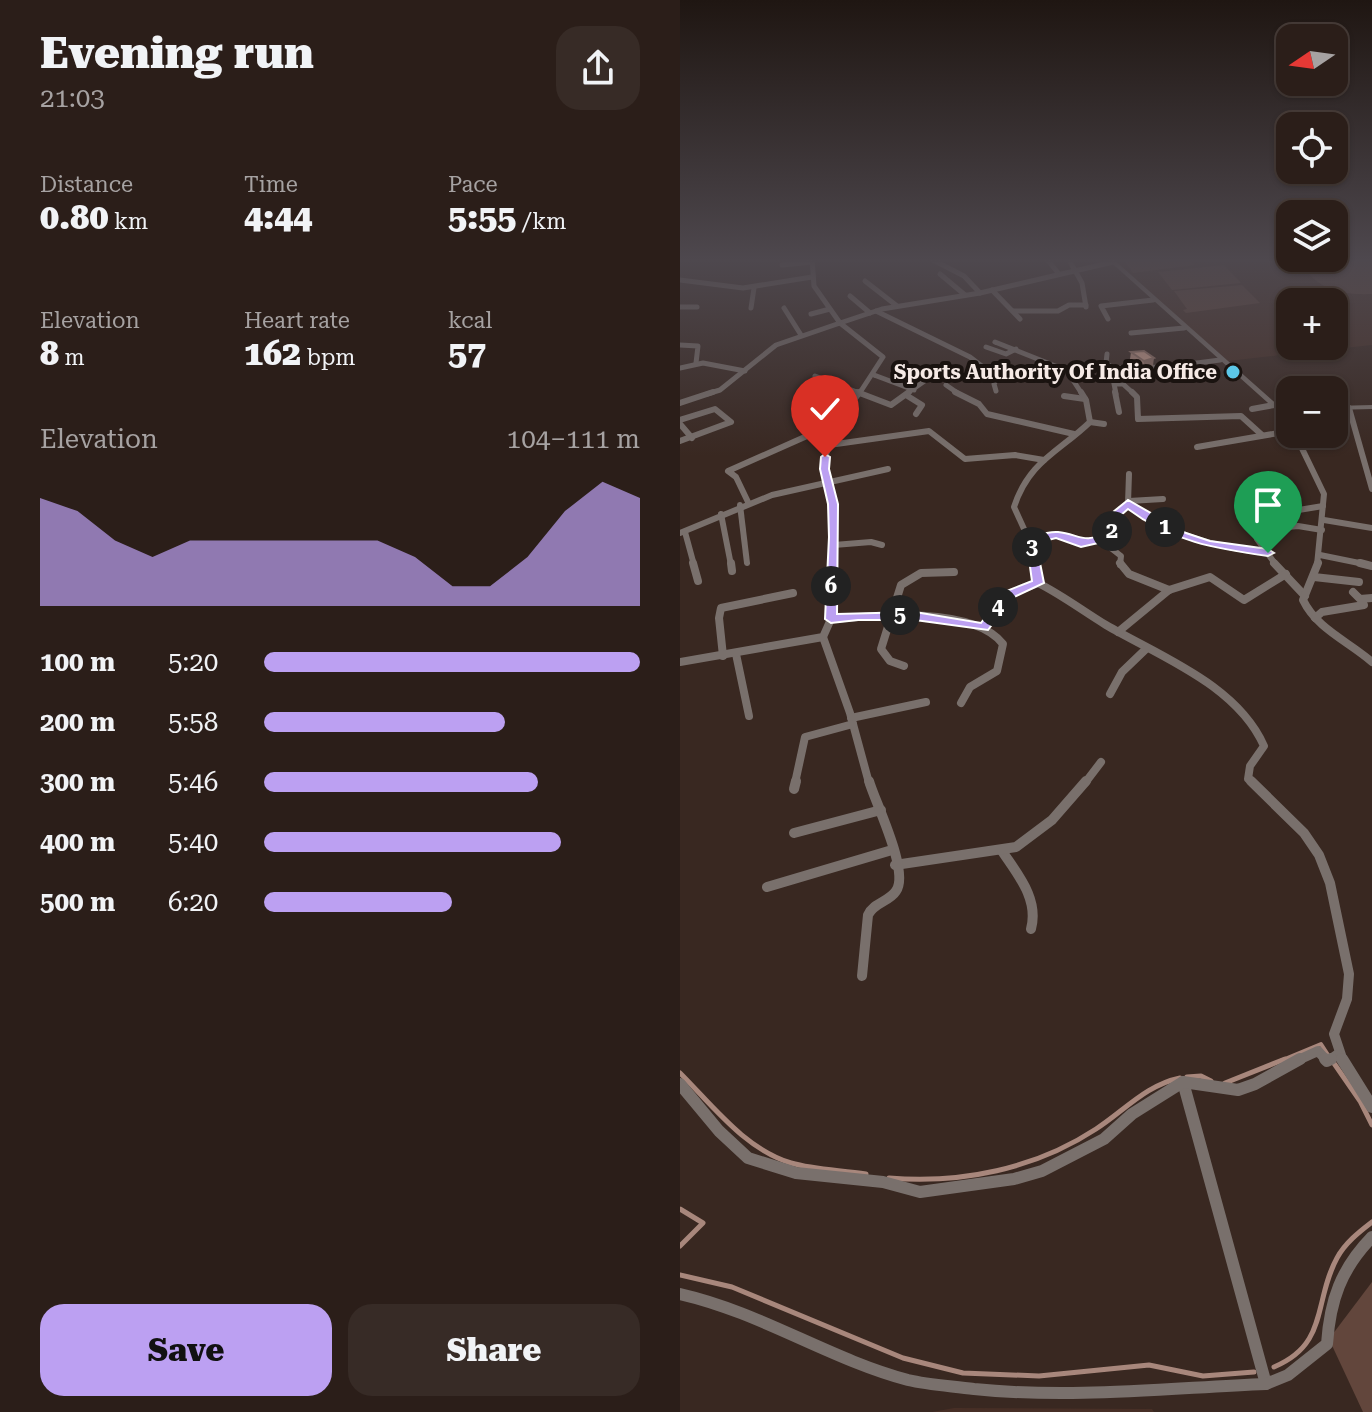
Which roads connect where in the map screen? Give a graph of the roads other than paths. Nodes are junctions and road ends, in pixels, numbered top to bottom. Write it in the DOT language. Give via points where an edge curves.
graph roads {
  1 [pos="794,324"];
  2 [pos="837,324"];
  3 [pos="841,324"];
  4 [pos="899,324"];
  5 [pos="1179,324"];
  6 [pos="1184,328"];
  7 [pos="1131,333"];
  8 [pos="801,335"];
  9 [pos="995,342"];
  10 [pos="680,345"];
  11 [pos="986,347"];
  12 [pos="1016,349"];
  13 [pos="1107,354"];
  14 [pos="1220,360"];
  15 [pos="696,363"];
  16 [pos="1045,364"];
  17 [pos="983,367"];
  18 [pos="680,368"];
  19 [pos="1112,368"];
  20 [pos="1142,368"];
  21 [pos="745,371"];
  22 [pos="1073,373"];
  23 [pos="874,375"];
  24 [pos="815,376"];
  25 [pos="1149,377"];
  26 [pos="926,380"];
  27 [pos="1115,384"];
  28 [pos="946,385"];
  29 [pos="996,391"];
  30 [pos="859,392"];
  31 [pos="910,392"];
  32 [pos="920,396"];
  33 [pos="1064,396"];
  34 [pos="1085,399"];
  35 [pos="680,403"];
  36 [pos="1276,407"];
  37 [pos="1372,407"];
  38 [pos="1349,408"];
  39 [pos="1252,409"];
  40 [pos="1119,412"];
  41 [pos="916,414"];
  42 [pos="680,422"];
  43 [pos="1090,422"];
  44 [pos="1104,424"];
  45 [pos="835,432"];
  46 [pos="1276,432"];
  47 [pos="1074,434"];
  48 [pos="1262,435"];
  49 [pos="692,438"];
  50 [pos="680,441"];
  51 [pos="829,445"];
  52 [pos="1197,447"];
  53 [pos="1302,448"];
  54 [pos="1044,460"];
  55 [pos="888,469"];
  56 [pos="1129,474"];
  57 [pos="827,483"];
  58 [pos="1372,489"];
  59 [pos="1163,499"];
  60 [pos="1129,502"];
  61 [pos="744,504"];
  62 [pos="1323,506"];
  63 [pos="721,514"];
  64 [pos="1324,520"];
  65 [pos="1277,528"];
  66 [pos="1372,528"];
  67 [pos="1322,530"];
  68 [pos="682,532"];
  69 [pos="1104,538"];
  70 [pos="1030,541"];
  71 [pos="834,545"];
  72 [pos="882,545"];
  73 [pos="1268,553"];
  74 [pos="1320,555"];
  75 [pos="747,563"];
  76 [pos="1372,566"];
  77 [pos="732,571"];
  78 [pos="954,572"];
  79 [pos="1286,574"];
  80 [pos="1314,577"];
  81 [pos="698,581"];
  82 [pos="1359,582"];
  83 [pos="1038,583"];
  84 [pos="1169,590"];
  85 [pos="1353,592"];
  86 [pos="793,593"];
  87 [pos="1305,596"];
  88 [pos="1372,598"];
  89 [pos="1364,605"];
  90 [pos="894,615"];
  91 [pos="1315,618"];
  92 [pos="831,619"];
  93 [pos="984,627"];
  94 [pos="1118,632"];
  95 [pos="823,637"];
  96 [pos="1147,648"];
  97 [pos="736,654"];
  98 [pos="723,656"];
  99 [pos="1370,656"];
  100 [pos="680,662"];
  101 [pos="904,666"];
  102 [pos="1110,694"];
  103 [pos="926,702"];
  104 [pos="961,703"];
  105 [pos="749,716"];
  106 [pos="852,721"];
  107 [pos="1101,762"];
  108 [pos="794,789"];
  109 [pos="881,810"];
  110 [pos="794,833"];
  111 [pos="892,850"];
  112 [pos="1002,851"];
  113 [pos="895,865"];
  114 [pos="767,887"];
  115 [pos="1031,929"];
  116 [pos="862,976"];
  117 [pos="1334,1056"];
  118 [pos="1183,1082"];
  119 [pos="680,1084"];
  120 [pos="1372,1107"];
  121 [pos="1372,1237"];
  122 [pos="680,1294"];
  123 [pos="1266,1384"];
  1 -- 8 [label="street"];
  2 -- 8 [label="street"];
  3 -- 23 [label="street" via="883,357"];
  4 -- 17 [label="street"];
  5 -- 6 [label="street"];
  6 -- 7 [label="street"];
  6 -- 14 [label="street"];
  8 -- 21 [label="street" via="766,350"];
  9 -- 12 [label="street"];
  10 -- 15 [label="street" via="698,346"];
  11 -- 12 [label="street" via="1006,354"];
  12 -- 16 [label="street"];
  13 -- 19 [label="street"];
  14 -- 20 [label="street"];
  14 -- 36 [label="street"];
  15 -- 18 [label="street"];
  15 -- 21 [label="street"];
  16 -- 22 [label="street"];
  16 -- 29 [label="street" via="998,377"];
  19 -- 20 [label="street"];
  19 -- 22 [label="street"];
  19 -- 27 [label="street"];
  20 -- 25 [label="street"];
  21 -- 35 [label="street" via="720,390"];
  22 -- 34 [label="street"];
  23 -- 30 [label="street"];
  23 -- 31 [label="street"];
  24 -- 30 [label="street"];
  26 -- 31 [label="street"];
  27 -- 40 [label="street"];
  27 -- 48 [label="street" via="1123,384 1137,397 1138,419 1241,416"];
  28 -- 47 [label="street" via="979,402 987,414"];
  30 -- 31 [label="street" via="887,405"];
  30 -- 45 [label="street"];
  31 -- 32 [label="street"];
  31 -- 41 [label="street" via="922,405"];
  33 -- 34 [label="street"];
  34 -- 43 [label="street"];
  36 -- 39 [label="street"];
  37 -- 38 [label="street"];
  38 -- 58 [label="street"];
  42 -- 49 [label="street"];
  42 -- 49 [label="street" via="715,409 731,422"];
  43 -- 44 [label="street"];
  43 -- 47 [label="street"];
  45 -- 51 [label="street"];
  45 -- 61 [label="street" via="816,432 728,471 736,477"];
  46 -- 48 [label="street"];
  47 -- 54 [label="street"];
  48 -- 52 [label="street"];
  49 -- 50 [label="street"];
  51 -- 54 [label="street" via="929,431 965,459 1015,455"];
  51 -- 57 [label="street"];
  53 -- 62 [label="street" via="1321,484"];
  54 -- 70 [label="street" via="1020,485 1014,507"];
  55 -- 57 [label="street"];
  56 -- 60 [label="street"];
  57 -- 61 [label="street"];
  57 -- 71 [label="street"];
  59 -- 60 [label="street"];
  60 -- 69 [label="street" via="1107,522 1113,533"];
  60 -- 73 [label="street" via="1145,517 1195,540"];
  61 -- 63 [label="street"];
  61 -- 75 [label="street"];
  62 -- 64 [label="street"];
  62 -- 73 [label="street" via="1250,518"];
  63 -- 68 [label="street"];
  63 -- 77 [label="street"];
  64 -- 66 [label="street"];
  64 -- 67 [label="street"];
  65 -- 67 [label="street"];
  67 -- 74 [label="street"];
  68 -- 81 [label="street"];
  69 -- 70 [label="street" via="1081,544 1057,535"];
  69 -- 84 [label="street" via="1106,546 1123,558 1123,569"];
  70 -- 83 [label="street"];
  71 -- 72 [label="street"];
  71 -- 92 [label="street"];
  73 -- 79 [label="street"];
  74 -- 76 [label="street"];
  74 -- 80 [label="street"];
  78 -- 90 [label="street" via="924,572 904,582"];
  79 -- 84 [label="street" via="1244,600 1210,577"];
  79 -- 87 [label="street"];
  80 -- 82 [label="street"];
  80 -- 87 [label="street"];
  83 -- 93 [label="street" via="1008,595"];
  83 -- 94 [label="street"];
  84 -- 94 [label="street"];
  85 -- 88 [label="street" via="1360,599"];
  86 -- 98 [label="street" via="721,608"];
  87 -- 91 [label="street"];
  89 -- 91 [label="street" via="1322,612"];
  90 -- 92 [label="street"];
  90 -- 93 [label="street"];
  90 -- 101 [label="street" via="881,649 890,661"];
  91 -- 99 [label="street"];
  92 -- 95 [label="street"];
  93 -- 104 [label="street" via="1002,637 998,667 970,687"];
  94 -- 96 [label="street"];
  95 -- 97 [label="street" via="781,641"];
  95 -- 106 [label="street"];
  96 -- 102 [label="street" via="1122,672"];
  96 -- 117 [label="street" via="1221,694 1262,740 1264,746 1246,772 1248,779 1293,819 1319,855 1333,894 1349,987 1334,1034"];
  97 -- 98 [label="street"];
  97 -- 105 [label="street"];
  98 -- 100 [label="street"];
  103 -- 106 [label="street"];
  106 -- 108 [label="street" via="805,737"];
  106 -- 109 [label="street"];
  107 -- 112 [label="street" via="1076,796 1027,841"];
  109 -- 110 [label="street"];
  109 -- 111 [label="street"];
  111 -- 113 [label="street"];
  111 -- 114 [label="street"];
  112 -- 113 [label="street"];
  112 -- 115 [label="street" via="1030,899 1035,920"];
  113 -- 116 [label="street" via="900,887 868,915"];
  117 -- 118 [label="street" via="1308,1054 1244,1088"];
  117 -- 120 [label="street"];
  118 -- 119 [label="street" via="1104,1139 1042,1171 920,1192 883,1182 796,1173 748,1158"];
  118 -- 123 [label="street"];
  121 -- 123 [label="street" via="1340,1274 1327,1344 1288,1375"];
  122 -- 123 [label="street" via="751,1314 904,1379 1025,1392"];
}
